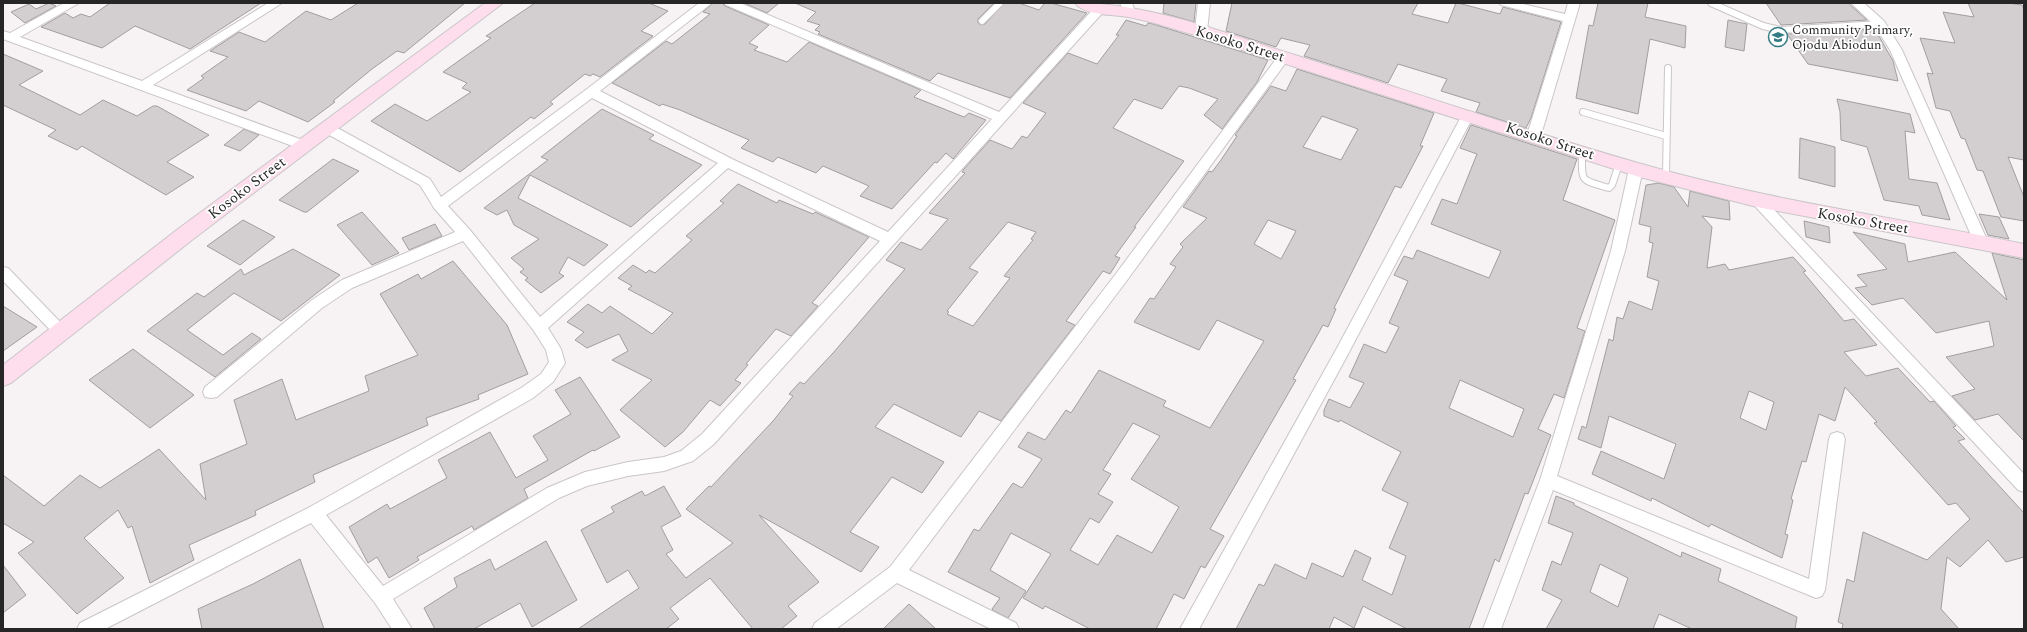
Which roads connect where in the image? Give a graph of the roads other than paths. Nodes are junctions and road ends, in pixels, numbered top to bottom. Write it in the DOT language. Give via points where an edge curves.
graph roads {
  1 [pos="73,3"];
  2 [pos="276,3"];
  3 [pos="495,3"];
  4 [pos="706,3"];
  5 [pos="730,3"];
  6 [pos="1000,3"];
  7 [pos="1204,3"];
  8 [pos="1505,3"];
  9 [pos="1574,3"];
  10 [pos="1711,3"];
  11 [pos="1856,3"];
  12 [pos="1091,6"];
  13 [pos="1127,8"];
  14 [pos="1570,19"];
  15 [pos="982,21"];
  16 [pos="1880,24"];
  17 [pos="1201,31"];
  18 [pos="7,36"];
  19 [pos="1283,58"];
  20 [pos="1668,68"];
  21 [pos="143,86"];
  22 [pos="591,92"];
  23 [pos="1583,112"];
  24 [pos="1468,115"];
  25 [pos="1002,118"];
  26 [pos="327,128"];
  27 [pos="1534,136"];
  28 [pos="1666,136"];
  29 [pos="303,145"];
  30 [pos="1582,152"];
  31 [pos="727,162"];
  32 [pos="1628,166"];
  33 [pos="1666,175"];
  34 [pos="1757,200"];
  35 [pos="439,205"];
  36 [pos="465,234"];
  37 [pos="889,239"];
  38 [pos="1980,242"];
  39 [pos="2024,251"];
  40 [pos="3,272"];
  41 [pos="539,327"];
  42 [pos="60,331"];
  43 [pos="3,377"];
  44 [pos="211,392"];
  45 [pos="1837,439"];
  46 [pos="1548,480"];
  47 [pos="2024,485"];
  48 [pos="314,513"];
  49 [pos="896,573"];
  50 [pos="381,597"];
  51 [pos="86,629"];
  52 [pos="403,629"];
  53 [pos="821,629"];
  54 [pos="1010,629"];
  55 [pos="1189,629"];
  56 [pos="1492,629"];
  1 -- 18 [label="street"];
  2 -- 21 [label="street"];
  3 -- 26 [label="street, Kosoko Street"];
  4 -- 22 [label="street"];
  5 -- 25 [label="street"];
  6 -- 15 [label="lane"];
  7 -- 17 [label="street"];
  8 -- 14 [label="street"];
  9 -- 14 [label="street"];
  10 -- 16 [label="lane" via="1749,20 1781,30"];
  11 -- 16 [label="street"];
  12 -- 13 [label="street, Kosoko Street"];
  12 -- 25 [label="street"];
  13 -- 17 [label="street, Kosoko Street"];
  14 -- 27 [label="street"];
  16 -- 38 [label="street" via="1896,50"];
  17 -- 19 [label="street, Kosoko Street"];
  18 -- 21 [label="street"];
  19 -- 24 [label="street, Kosoko Street"];
  19 -- 49 [label="street" via="1120,279"];
  20 -- 28 [label="lane"];
  21 -- 29 [label="street"];
  22 -- 31 [label="street"];
  22 -- 35 [label="street"];
  23 -- 28 [label="lane"];
  24 -- 27 [label="street, Kosoko Street"];
  24 -- 55 [label="street" via="1342,352"];
  25 -- 37 [label="street"];
  26 -- 29 [label="street, Kosoko Street"];
  26 -- 35 [label="street" via="424,182"];
  27 -- 30 [label="street, Kosoko Street"];
  28 -- 33 [label="lane"];
  29 -- 42 [label="street, Kosoko Street"];
  30 -- 32 [label="street, Kosoko Street"];
  30 -- 32 [label="lane" via="1582,177 1589,183 1609,188"];
  31 -- 37 [label="street"];
  31 -- 41 [label="street"];
  32 -- 33 [label="street, Kosoko Street"];
  32 -- 46 [label="street" via="1618,251"];
  33 -- 34 [label="street, Kosoko Street"];
  34 -- 38 [label="street, Kosoko Street"];
  34 -- 47 [label="street"];
  35 -- 36 [label="street"];
  36 -- 41 [label="street"];
  36 -- 44 [label="street" via="347,284 317,304"];
  37 -- 50 [label="street" via="708,439 687,456 664,464 585,479 552,493"];
  38 -- 39 [label="street, Kosoko Street"];
  40 -- 42 [label="street"];
  41 -- 48 [label="street" via="553,348 557,363 547,378 527,393"];
  42 -- 43 [label="street, Kosoko Street"];
  45 -- 46 [label="street" via="1816,590"];
  46 -- 56 [label="street"];
  48 -- 50 [label="street"];
  48 -- 51 [label="street"];
  49 -- 53 [label="street"];
  49 -- 54 [label="street"];
  50 -- 52 [label="street"];
}
